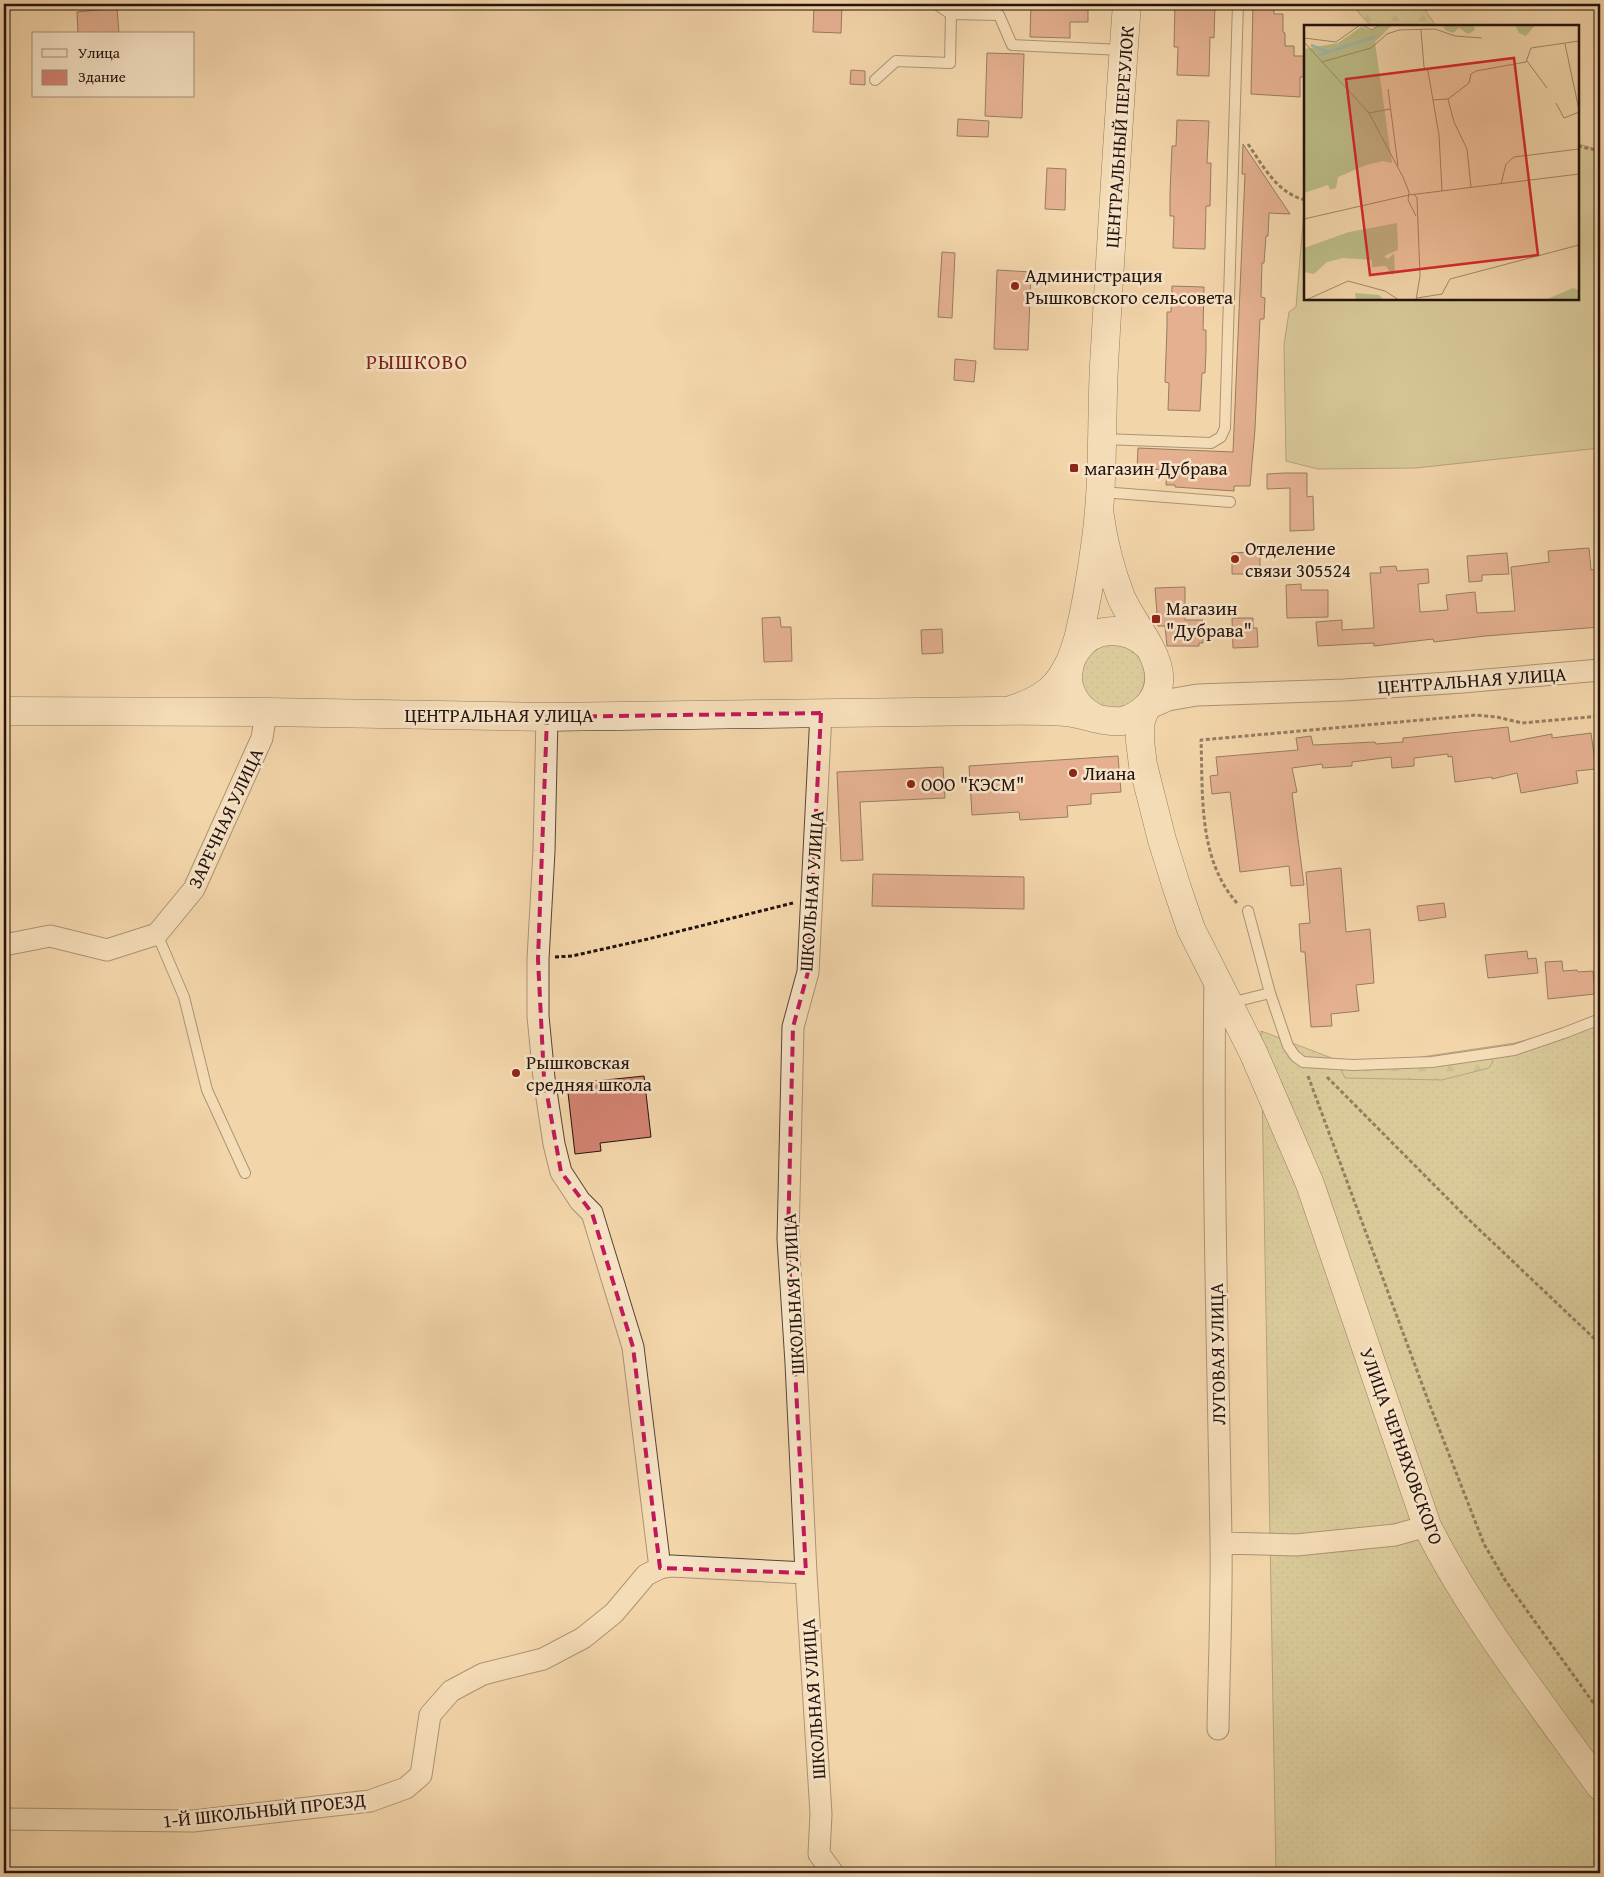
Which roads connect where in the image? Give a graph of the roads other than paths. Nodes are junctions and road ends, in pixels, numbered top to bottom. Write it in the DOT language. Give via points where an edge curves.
graph roads {
  1 [pos="936,4"];
  2 [pos="1127,4"];
  3 [pos="1238,4"];
  4 [pos="951,14"];
  5 [pos="1124,50"];
  6 [pos="875,80"];
  7 [pos="1101,439"];
  8 [pos="1100,501"];
  9 [pos="1230,502"];
  10 [pos="1147,645"];
  11 [pos="1072,657"];
  12 [pos="1159,670"];
  13 [pos="1600,670"];
  14 [pos="1197,695"];
  15 [pos="1145,710"];
  16 [pos="4,711"];
  17 [pos="994,711"];
  18 [pos="266,712"];
  19 [pos="821,712"];
  20 [pos="1092,716"];
  21 [pos="547,717"];
  22 [pos="1143,765"];
  23 [pos="1248,911"];
  24 [pos="157,934"];
  25 [pos="4,945"];
  26 [pos="1215,978"];
  27 [pos="1270,993"];
  28 [pos="1228,1003"];
  29 [pos="1600,1019"];
  30 [pos="245,1173"];
  31 [pos="1427,1526"];
  32 [pos="1221,1543"];
  33 [pos="660,1568"];
  34 [pos="806,1573"];
  35 [pos="1218,1729"];
  36 [pos="1600,1786"];
  37 [pos="4,1819"];
  38 [pos="832,1873"];
  1 -- 4 [label="lane"];
  2 -- 5 [label="main road, ЦЕНТРАЛЬНЫЙ ПЕРЕУЛОК"];
  3 -- 7 [label="lane" via="1225,428 1221,438 1210,443"];
  4 -- 5 [label="lane" via="999,15 1012,44"];
  4 -- 6 [label="lane" via="950,63 896,61"];
  5 -- 7 [label="main road, ЦЕНТРАЛЬНЫЙ ПЕРЕУЛОК"];
  7 -- 8 [label="main road, ЦЕНТРАЛЬНЫЙ ПЕРЕУЛОК"];
  8 -- 9 [label="lane"];
  8 -- 10 [label="main road" via="1108,563 1122,600"];
  8 -- 11 [label="main road" via="1086,604"];
  10 -- 11 [label="main road" via="1133,634 1107,631 1090,637"];
  10 -- 12 [label="main road"];
  11 -- 17 [label="main road" via="1060,679 1042,696 1011,710"];
  11 -- 20 [label="main road" via="1068,676 1072,695"];
  12 -- 14 [label="street" via="1172,687"];
  12 -- 15 [label="main road" via="1158,687"];
  13 -- 14 [label="street, ЦЕНТРАЛЬНАЯ УЛИЦА" via="1344,690"];
  14 -- 15 [label="street" via="1168,700"];
  15 -- 20 [label="main road" via="1125,720 1112,721"];
  15 -- 22 [label="main road" via="1140,723"];
  16 -- 18 [label="main road, ЦЕНТРАЛЬНАЯ УЛИЦА"];
  17 -- 19 [label="main road, ЦЕНТРАЛЬНАЯ УЛИЦА"];
  17 -- 20 [label="main road" via="1066,712"];
  18 -- 21 [label="main road, ЦЕНТРАЛЬНАЯ УЛИЦА"];
  18 -- 24 [label="street, ЗАРЕЧНАЯ УЛИЦА" via="262,738 194,889"];
  19 -- 21 [label="main road, ЦЕНТРАЛЬНАЯ УЛИЦА"];
  19 -- 34 [label="street, ШКОЛЬНАЯ УЛИЦА" via="808,972 793,1027 788,1239"];
  20 -- 22 [label="main road" via="1124,733"];
  21 -- 33 [label="street" via="538,959 538,1016 544,1078 561,1172 592,1213 633,1348"];
  22 -- 26 [label="main road, УЛИЦА ЧЕРНЯХОВСКОГО" via="1176,888 1191,929"];
  23 -- 27 [label="lane"];
  24 -- 25 [label="street" via="107,950 50,936"];
  24 -- 30 [label="lane" via="184,997 207,1090"];
  26 -- 28 [label="main road, УЛИЦА ЧЕРНЯХОВСКОГО"];
  26 -- 32 [label="street, ЛУГОВАЯ УЛИЦА" via="1215,1220"];
  27 -- 28 [label="lane"];
  27 -- 29 [label="lane" via="1288,1046 1295,1056 1308,1062 1353,1065 1432,1062 1514,1050"];
  28 -- 31 [label="main road, УЛИЦА ЧЕРНЯХОВСКОГО" via="1253,1052 1310,1184"];
  31 -- 32 [label="street" via="1395,1534 1296,1545"];
  31 -- 36 [label="main road, УЛИЦА ЧЕРНЯХОВСКОГО" via="1440,1553 1490,1632"];
  32 -- 35 [label="street, ЛУГОВАЯ УЛИЦА"];
  33 -- 34 [label="street"];
  33 -- 37 [label="street, 1-Й ШКОЛЬНЫЙ ПРОЕЗД" via="646,1575 614,1613 583,1638 543,1659 482,1674 451,1692 430,1716 421,1776 406,1788 370,1801 193,1821"];
  34 -- 38 [label="street, ШКОЛЬНАЯ УЛИЦА" via="821,1814 819,1854"];
}
